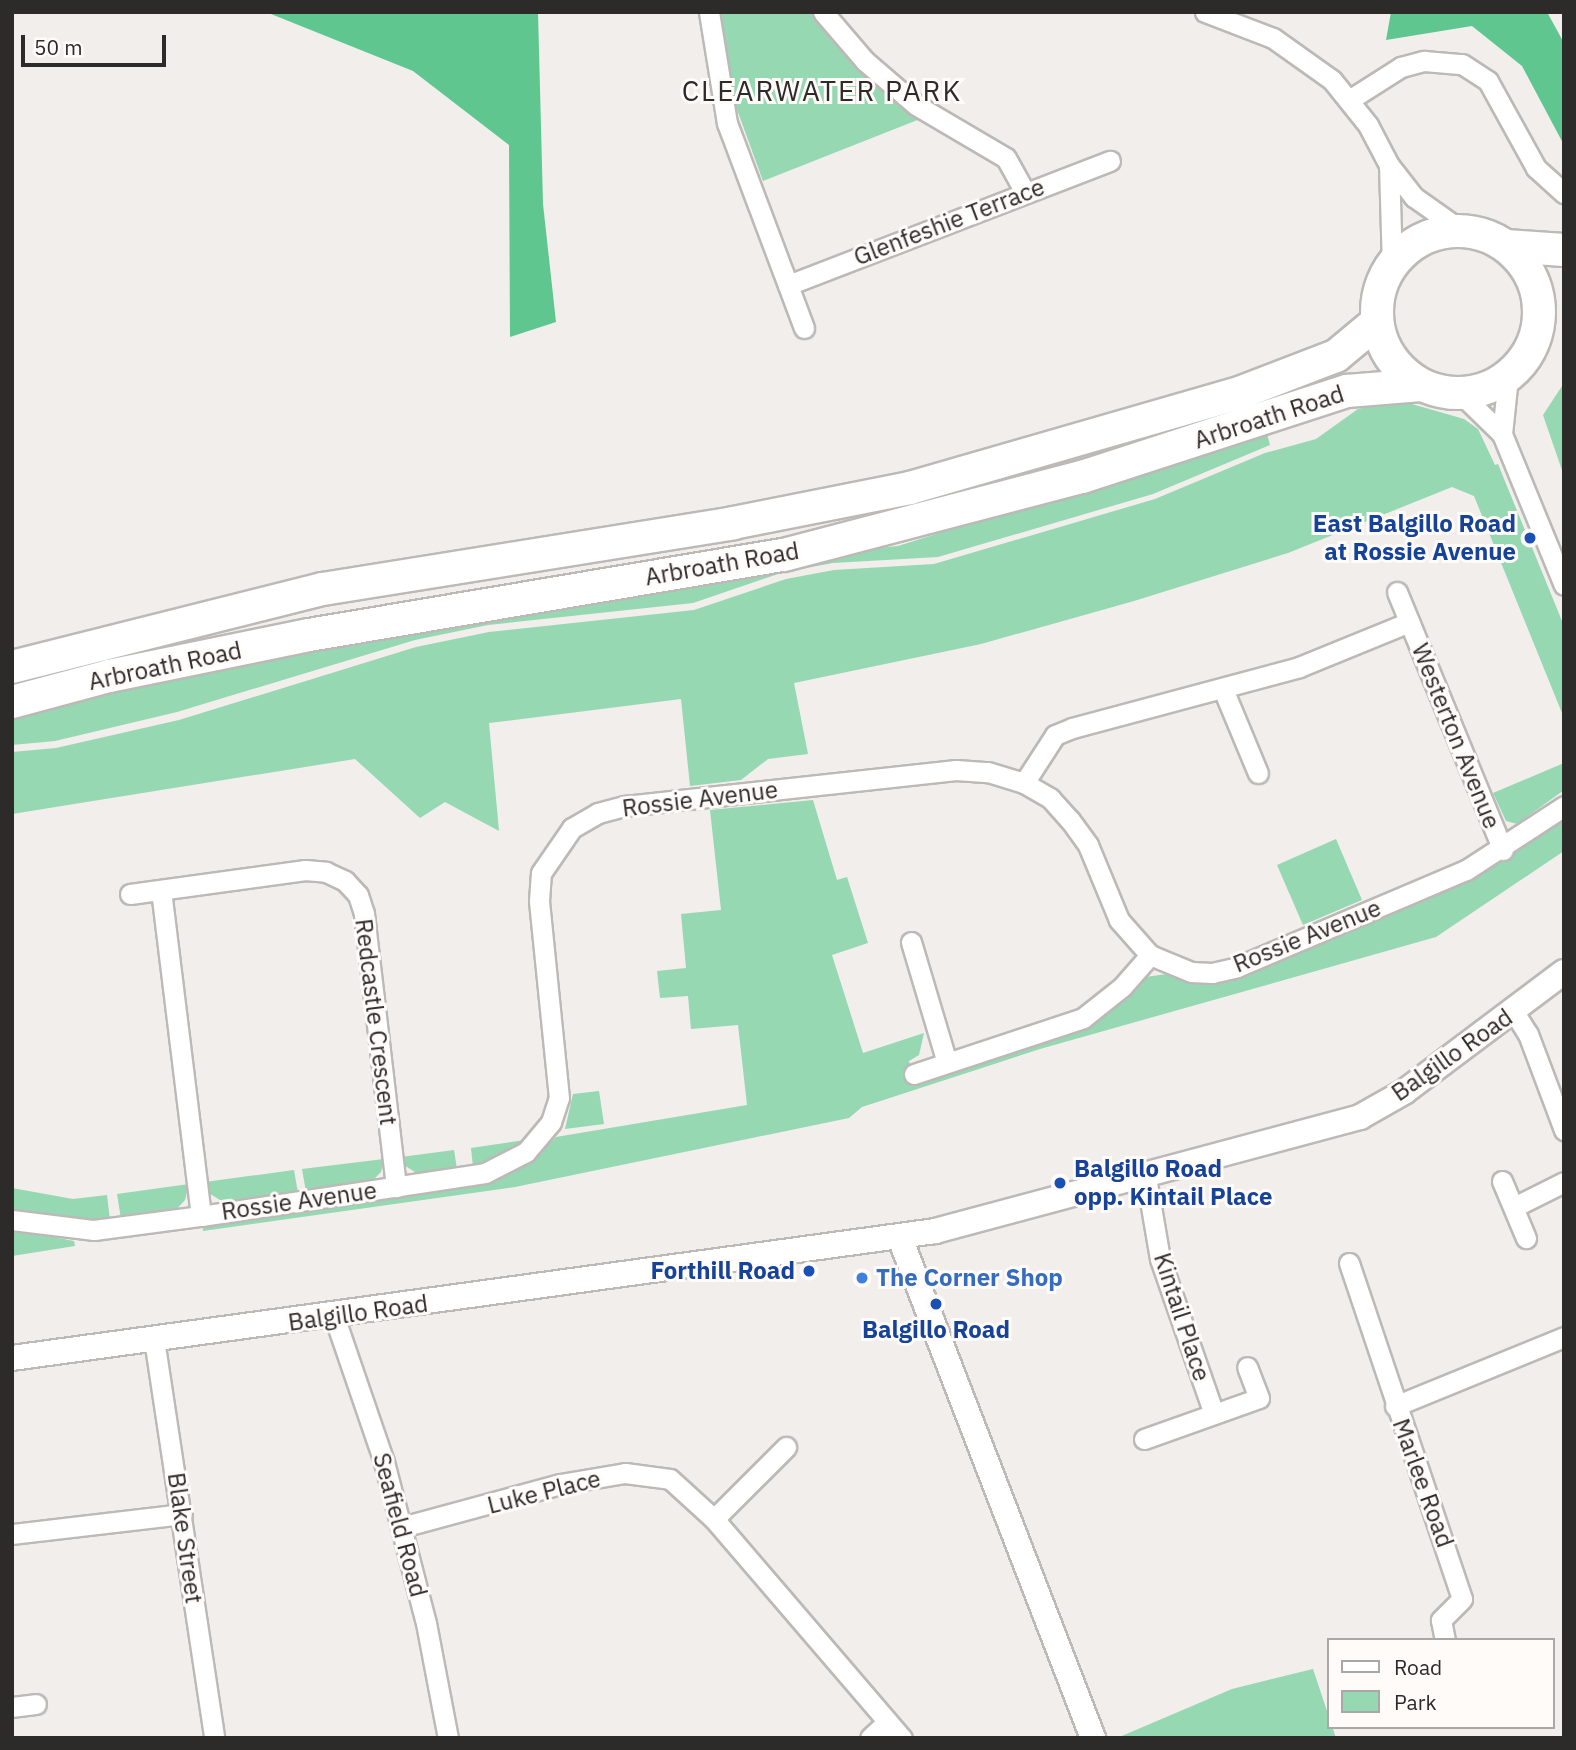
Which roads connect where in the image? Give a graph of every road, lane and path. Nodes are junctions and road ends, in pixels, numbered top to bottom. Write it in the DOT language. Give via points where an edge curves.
graph roads {
  1 [pos="709,12"];
  2 [pos="823,12"];
  3 [pos="1205,12"];
  4 [pos="1349,100"];
  5 [pos="1111,161"];
  6 [pos="1389,165"];
  7 [pos="1025,192"];
  8 [pos="1564,193"];
  9 [pos="1462,231"];
  10 [pos="1506,246"];
  11 [pos="1564,250"];
  12 [pos="1392,264"];
  13 [pos="788,285"];
  14 [pos="1552,301"];
  15 [pos="1377,322"];
  16 [pos="804,328"];
  17 [pos="1508,377"];
  18 [pos="1421,385"];
  19 [pos="1461,394"];
  20 [pos="1502,434"];
  21 [pos="1564,585"];
  22 [pos="1397,592"];
  23 [pos="1409,622"];
  24 [pos="12,667"];
  25 [pos="1223,689"];
  26 [pos="12,702"];
  27 [pos="1258,773"];
  28 [pos="1024,783"];
  29 [pos="1564,806"];
  30 [pos="1503,850"];
  31 [pos="162,890"];
  32 [pos="130,894"];
  33 [pos="911,942"];
  34 [pos="1150,955"];
  35 [pos="1564,972"];
  36 [pos="1514,1012"];
  37 [pos="947,1063"];
  38 [pos="914,1074"];
  39 [pos="1564,1130"];
  40 [pos="1146,1177"];
  41 [pos="1502,1181"];
  42 [pos="1564,1182"];
  43 [pos="397,1187"];
  44 [pos="1514,1207"];
  45 [pos="201,1216"];
  46 [pos="12,1220"];
  47 [pos="900,1238"];
  48 [pos="1526,1238"];
  49 [pos="1349,1263"];
  50 [pos="334,1316"];
  51 [pos="1564,1337"];
  52 [pos="155,1339"];
  53 [pos="12,1358"];
  54 [pos="1247,1367"];
  55 [pos="1395,1406"];
  56 [pos="1214,1414"];
  57 [pos="1144,1439"];
  58 [pos="786,1447"];
  59 [pos="182,1514"];
  60 [pos="714,1519"];
  61 [pos="402,1527"];
  62 [pos="12,1534"];
  63 [pos="1445,1638"];
  64 [pos="36,1704"];
  65 [pos="12,1707"];
  66 [pos="885,1724"];
  67 [pos="214,1738"];
  68 [pos="448,1738"];
  69 [pos="870,1738"];
  70 [pos="902,1738"];
  71 [pos="1093,1738"];
  1 -- 13 [label="street" via="727,123"];
  2 -- 7 [label="street" via="865,61 908,99 1006,158"];
  3 -- 4 [label="street" via="1273,38 1311,63"];
  4 -- 6 [label="street"];
  4 -- 8 [label="street" via="1401,67 1444,60 1462,64 1488,81 1536,169"];
  5 -- 7 [label="street, Glenfeshie Terrace"];
  6 -- 9 [label="street" via="1414,197"];
  6 -- 12 [label="street"];
  7 -- 13 [label="street, Glenfeshie Terrace"];
  9 -- 10 [label="main road"];
  9 -- 12 [label="main road" via="1423,239"];
  10 -- 11 [label="main road"];
  10 -- 14 [label="main road"];
  12 -- 15 [label="main road" via="1377,301"];
  13 -- 16 [label="street"];
  14 -- 17 [label="main road" via="1525,358"];
  15 -- 18 [label="main road" via="1391,359"];
  15 -- 24 [label="main road, Arbroath Road" via="1336,356 1242,392 910,488 733,523 323,589"];
  17 -- 19 [label="main road" via="1486,389"];
  17 -- 20 [label="street"];
  18 -- 19 [label="main road"];
  18 -- 26 [label="main road, Arbroath Road" via="1347,391 1082,477 784,555 309,635 109,676"];
  19 -- 20 [label="street"];
  20 -- 21 [label="street"];
  22 -- 23 [label="street, Westerton Avenue"];
  23 -- 25 [label="street, Westerton Avenue" via="1299,667"];
  23 -- 30 [label="street, Westerton Avenue"];
  25 -- 27 [label="street"];
  25 -- 28 [label="street, Westerton Avenue" via="1055,736"];
  28 -- 34 [label="street, Rossie Avenue" via="1049,798 1070,820 1088,845 1119,920"];
  28 -- 43 [label="street, Rossie Avenue" via="988,772 956,770 625,806 598,813 572,828 541,873 539,901 559,1075 551,1122 526,1152 506,1165 485,1173"];
  29 -- 30 [label="street, Rossie Avenue"];
  30 -- 34 [label="street, Rossie Avenue" via="1237,967 1191,972"];
  31 -- 32 [label="street, Redcastle Crescent"];
  31 -- 43 [label="street, Redcastle Crescent" via="305,870 326,872 345,881 358,895"];
  31 -- 45 [label="street"];
  33 -- 37 [label="street"];
  34 -- 37 [label="street" via="1122,987 1083,1018"];
  35 -- 36 [label="street, Balgillo Road"];
  36 -- 39 [label="street" via="1528,1034"];
  36 -- 40 [label="street, Balgillo Road" via="1404,1092 1360,1117"];
  37 -- 38 [label="street"];
  40 -- 47 [label="street, Balgillo Road"];
  40 -- 56 [label="street, Kintail Place" via="1160,1259"];
  41 -- 44 [label="street"];
  42 -- 44 [label="street"];
  43 -- 45 [label="street, Rossie Avenue"];
  44 -- 48 [label="street"];
  45 -- 46 [label="street, Rossie Avenue" via="94,1230"];
  47 -- 50 [label="street, Balgillo Road"];
  47 -- 71 [label="street"];
  49 -- 55 [label="street, Marlee Road"];
  50 -- 52 [label="street, Balgillo Road"];
  50 -- 61 [label="street, Seafield Road"];
  51 -- 55 [label="street, Marlee Road"];
  52 -- 53 [label="street, Balgillo Road"];
  52 -- 59 [label="street, Blake Street"];
  54 -- 56 [label="street, Kintail Place" via="1259,1398"];
  55 -- 63 [label="street, Marlee Road" via="1462,1599 1441,1620"];
  56 -- 57 [label="street, Kintail Place"];
  58 -- 60 [label="street"];
  59 -- 62 [label="street"];
  59 -- 67 [label="street, Blake Street"];
  60 -- 61 [label="street, Luke Place" via="670,1479 625,1473 560,1484"];
  60 -- 66 [label="street, Luke Place"];
  61 -- 68 [label="street, Seafield Road"];
  64 -- 65 [label="street"];
  66 -- 69 [label="street"];
  66 -- 70 [label="street, Luke Place"];
}
